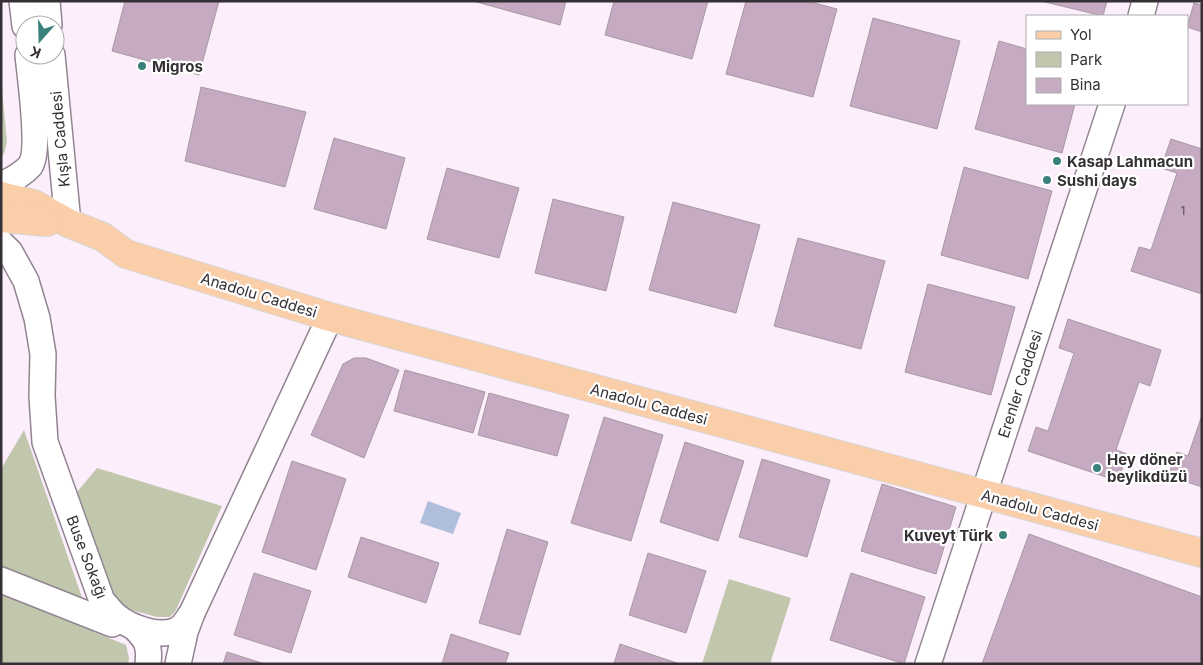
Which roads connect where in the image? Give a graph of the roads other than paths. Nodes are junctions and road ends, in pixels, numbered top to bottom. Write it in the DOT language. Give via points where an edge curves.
graph roads {
  1 [pos="22,1"];
  2 [pos="47,1"];
  3 [pos="1146,1"];
  4 [pos="24,15"];
  5 [pos="48,15"];
  6 [pos="1140,15"];
  7 [pos="29,65"];
  8 [pos="53,65"];
  9 [pos="1112,105"];
  10 [pos="1,185"];
  11 [pos="1,196"];
  12 [pos="1,218"];
  13 [pos="68,224"];
  14 [pos="1,243"];
  15 [pos="333,308"];
  16 [pos="986,486"];
  17 [pos="1202,536"];
  18 [pos="1202,553"];
  19 [pos="1,580"];
  20 [pos="192,613"];
  21 [pos="123,625"];
  22 [pos="148,664"];
  23 [pos="178,664"];
  24 [pos="928,664"];
  1 -- 4 [label="street"];
  2 -- 5 [label="street"];
  3 -- 6 [label="street"];
  7 -- 10 [label="street, Kışla Caddesi" via="34,152 31,164 20,176"];
  8 -- 13 [label="street, Kışla Caddesi"];
  9 -- 16 [label="street, Erenler Caddesi"];
  11 -- 13 [label="main road, Anadolu Caddesi" via="34,204"];
  12 -- 13 [label="main road, Anadolu Caddesi"];
  13 -- 15 [label="main road, Anadolu Caddesi" via="103,237 133,236"];
  14 -- 21 [label="street, Buse Sokağı" via="10,252 26,281 36,318 43,354 45,442 102,601"];
  15 -- 16 [label="main road, Anadolu Caddesi" via="456,335"];
  15 -- 20 [label="street, Buse Sokağı"];
  16 -- 17 [label="main road, Anadolu Caddesi"];
  16 -- 18 [label="main road, Anadolu Caddesi"];
  16 -- 24 [label="street, Erenler Caddesi"];
  19 -- 21 [label="street"];
  20 -- 21 [label="street, Buse Sokağı" via="180,629 171,632 150,632"];
  20 -- 23 [label="street"];
  21 -- 22 [label="street" via="144,638 149,649"];
}
